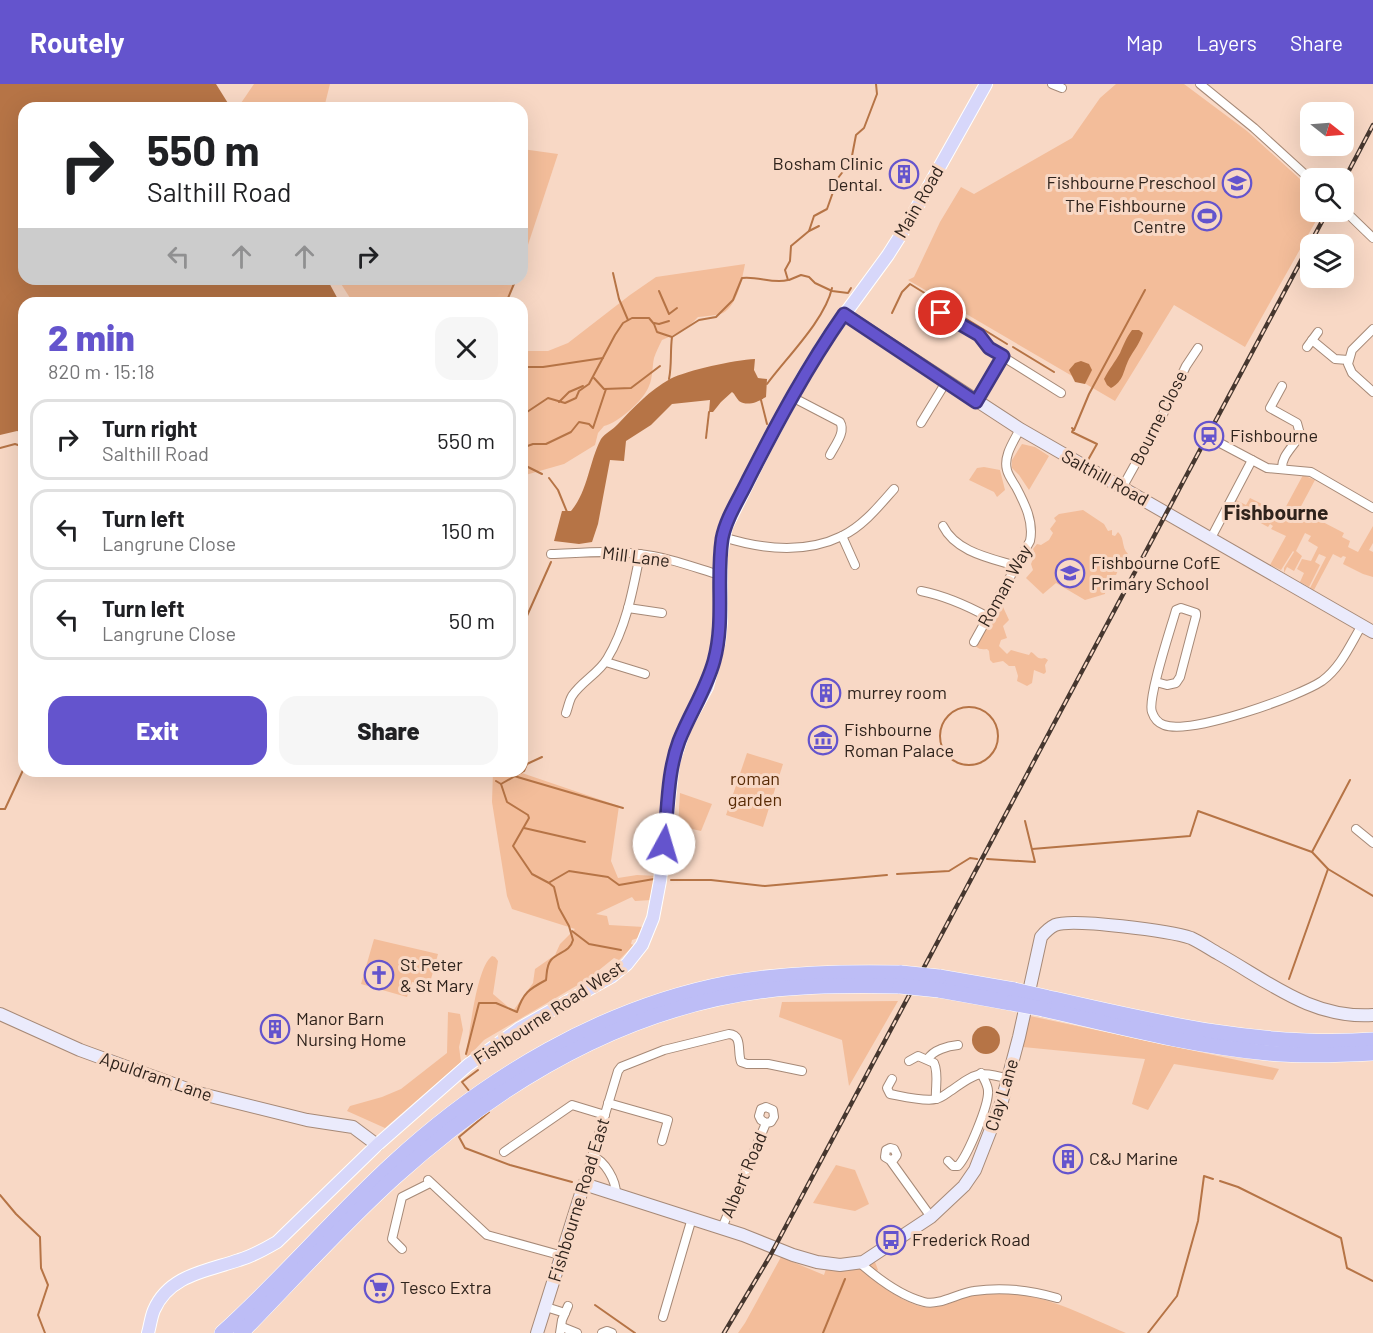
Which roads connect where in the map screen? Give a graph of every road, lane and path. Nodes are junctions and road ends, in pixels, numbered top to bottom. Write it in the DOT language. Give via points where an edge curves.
graph roads {
  1 [pos="986,84"];
  2 [pos="1052,84"];
  3 [pos="1200,84"];
  4 [pos="1062,88"];
  5 [pos="1300,170"];
  6 [pos="1354,220"];
  7 [pos="1373,238"];
  8 [pos="932,308"];
  9 [pos="844,314"];
  10 [pos="1373,329"];
  11 [pos="1312,340"];
  12 [pos="1198,348"];
  13 [pos="1003,356"];
  14 [pos="1348,360"];
  15 [pos="946,382"];
  16 [pos="1281,386"];
  17 [pos="1373,392"];
  18 [pos="1061,393"];
  19 [pos="792,397"];
  20 [pos="976,402"];
  21 [pos="921,423"];
  22 [pos="1020,429"];
  23 [pos="1220,443"];
  24 [pos="830,454"];
  25 [pos="1252,460"];
  26 [pos="1282,469"];
  27 [pos="1122,488"];
  28 [pos="894,489"];
  29 [pos="1373,508"];
  30 [pos="944,526"];
  31 [pos="842,536"];
  32 [pos="723,537"];
  33 [pos="1211,538"];
  34 [pos="551,554"];
  35 [pos="640,554"];
  36 [pos="855,565"];
  37 [pos="1016,566"];
  38 [pos="720,575"];
  39 [pos="921,591"];
  40 [pos="628,608"];
  41 [pos="662,613"];
  42 [pos="988,616"];
  43 [pos="1367,629"];
  44 [pos="974,642"];
  45 [pos="606,662"];
  46 [pos="645,674"];
  47 [pos="1156,682"];
  48 [pos="566,713"];
  49 [pos="1356,829"];
  50 [pos="1373,843"];
  51 [pos="900,980"];
  52 [pos="1044,1003"];
  53 [pos="0,1014"];
  54 [pos="1373,1015"];
  55 [pos="1373,1040"];
  56 [pos="958,1045"];
  57 [pos="1373,1053"];
  58 [pos="928,1059"];
  59 [pos="909,1061"];
  60 [pos="802,1071"];
  61 [pos="981,1073"];
  62 [pos="892,1079"];
  63 [pos="1008,1079"];
  64 [pos="936,1099"];
  65 [pos="608,1103"];
  66 [pos="604,1115"];
  67 [pos="766,1123"];
  68 [pos="662,1141"];
  69 [pos="377,1145"];
  70 [pos="504,1152"];
  71 [pos="592,1156"];
  72 [pos="890,1160"];
  73 [pos="948,1161"];
  74 [pos="584,1184"];
  75 [pos="616,1194"];
  76 [pos="931,1216"];
  77 [pos="692,1218"];
  78 [pos="722,1228"];
  79 [pos="402,1249"];
  80 [pos="563,1256"];
  81 [pos="860,1263"];
  82 [pos="1057,1298"];
  83 [pos="546,1307"];
  84 [pos="154,1311"];
  85 [pos="663,1317"];
  86 [pos="561,1330"];
  87 [pos="148,1333"];
  88 [pos="157,1333"];
  89 [pos="222,1333"];
  90 [pos="241,1333"];
  91 [pos="537,1333"];
  92 [pos="577,1333"];
  93 [pos="602,1333"];
  94 [pos="612,1333"];
  1 -- 9 [label="main road, Main Road" via="908,225"];
  2 -- 4 [label="street"];
  3 -- 5 [label="street"];
  6 -- 7 [label="street"];
  8 -- 13 [label="street" via="939,317 979,335 989,348"];
  9 -- 15 [label="street, Salthill Road"];
  9 -- 19 [label="main road, Fishbourne Road West"];
  10 -- 14 [label="street" via="1352,350"];
  11 -- 14 [label="street" via="1335,359"];
  12 -- 27 [label="street, Bourne Close"];
  13 -- 18 [label="street"];
  13 -- 20 [label="street"];
  14 -- 17 [label="street" via="1352,373"];
  15 -- 20 [label="street, Salthill Road"];
  15 -- 21 [label="street"];
  16 -- 26 [label="street" via="1270,408 1297,423 1300,434"];
  19 -- 24 [label="street" via="843,426"];
  19 -- 32 [label="main road, Fishbourne Road West"];
  20 -- 22 [label="street, Salthill Road"];
  22 -- 27 [label="street, Salthill Road"];
  22 -- 37 [label="street, Roman Way" via="1010,447 1007,470 1022,499 1032,533"];
  23 -- 25 [label="street"];
  25 -- 26 [label="street" via="1267,468"];
  25 -- 33 [label="street"];
  26 -- 29 [label="street" via="1311,472"];
  27 -- 33 [label="street, Salthill Road"];
  28 -- 31 [label="street" via="872,514"];
  30 -- 37 [label="street" via="949,537 972,552"];
  31 -- 32 [label="street" via="797,548 757,546"];
  31 -- 36 [label="street"];
  32 -- 38 [label="main road, Fishbourne Road West"];
  33 -- 43 [label="street, Salthill Road"];
  34 -- 35 [label="street, Mill Lane"];
  35 -- 38 [label="street, Mill Lane"];
  35 -- 40 [label="street"];
  37 -- 42 [label="street, Roman Way"];
  38 -- 69 [label="main road, Fishbourne Road West" via="719,641 707,687 675,752 660,881 642,945 611,977 494,1046"];
  39 -- 42 [label="street" via="960,602"];
  40 -- 41 [label="street"];
  40 -- 45 [label="street"];
  42 -- 44 [label="street, Roman Way"];
  43 -- 47 [label="street" via="1321,681 1293,696 1243,712 1191,725 1163,725 1155,720 1150,709"];
  45 -- 46 [label="street"];
  45 -- 48 [label="street" via="573,695"];
  47 -- 47 [label="street" via="1176,610 1196,612 1180,677 1176,683 1167,685"];
  49 -- 50 [label="street"];
  51 -- 52 [label="highway, bridge"];
  51 -- 89 [label="highway" via="814,973 728,984 649,1005 554,1047 485,1090 411,1147"];
  51 -- 90 [label="highway" via="738,995 656,1016 572,1051 494,1099 416,1158"];
  52 -- 55 [label="highway" via="1272,1040"];
  52 -- 57 [label="highway" via="1159,1035 1268,1053"];
  53 -- 69 [label="street, Apuldram Lane" via="80,1050 198,1093 353,1127"];
  54 -- 63 [label="street, Clay Lane" via="1347,1014 1285,995 1191,938 1114,925 1057,924 1041,937"];
  56 -- 58 [label="street" via="948,1046"];
  58 -- 59 [label="street" via="918,1056"];
  58 -- 64 [label="street" via="936,1069"];
  60 -- 65 [label="street, Fishbourne Road East" via="741,1062 738,1038 729,1034 664,1050 621,1067"];
  61 -- 63 [label="street"];
  61 -- 64 [label="street"];
  61 -- 73 [label="street" via="987,1097 969,1149 958,1166"];
  62 -- 64 [label="street" via="886,1089 890,1094"];
  63 -- 76 [label="street, Clay Lane" via="975,1170 964,1186"];
  65 -- 66 [label="street, Fishbourne Road East"];
  65 -- 68 [label="street" via="668,1120"];
  66 -- 70 [label="street" via="572,1105"];
  66 -- 71 [label="street, Fishbourne Road East"];
  67 -- 78 [label="street, Albert Road"];
  69 -- 84 [label="main road, Fishbourne Road West" via="277,1242 240,1260 183,1278 167,1291"];
  71 -- 74 [label="street, Fishbourne Road East"];
  71 -- 75 [label="street" via="601,1159 616,1186"];
  72 -- 76 [label="street"];
  74 -- 75 [label="street"];
  74 -- 80 [label="street, Fishbourne Road East"];
  75 -- 77 [label="street"];
  76 -- 81 [label="street, Clay Lane"];
  77 -- 78 [label="street"];
  77 -- 85 [label="street"];
  78 -- 81 [label="street" via="817,1262"];
  79 -- 80 [label="street" via="392,1239 402,1197 429,1182 487,1235"];
  80 -- 83 [label="street, Fishbourne Road East"];
  81 -- 82 [label="street" via="879,1280 924,1302 995,1289"];
  83 -- 86 [label="street" via="566,1310"];
  83 -- 91 [label="street, Fishbourne Road East"];
  84 -- 87 [label="main road, Fishbourne Road West"];
  84 -- 88 [label="main road"];
  86 -- 92 [label="street"];
  93 -- 94 [label="street"];
}
